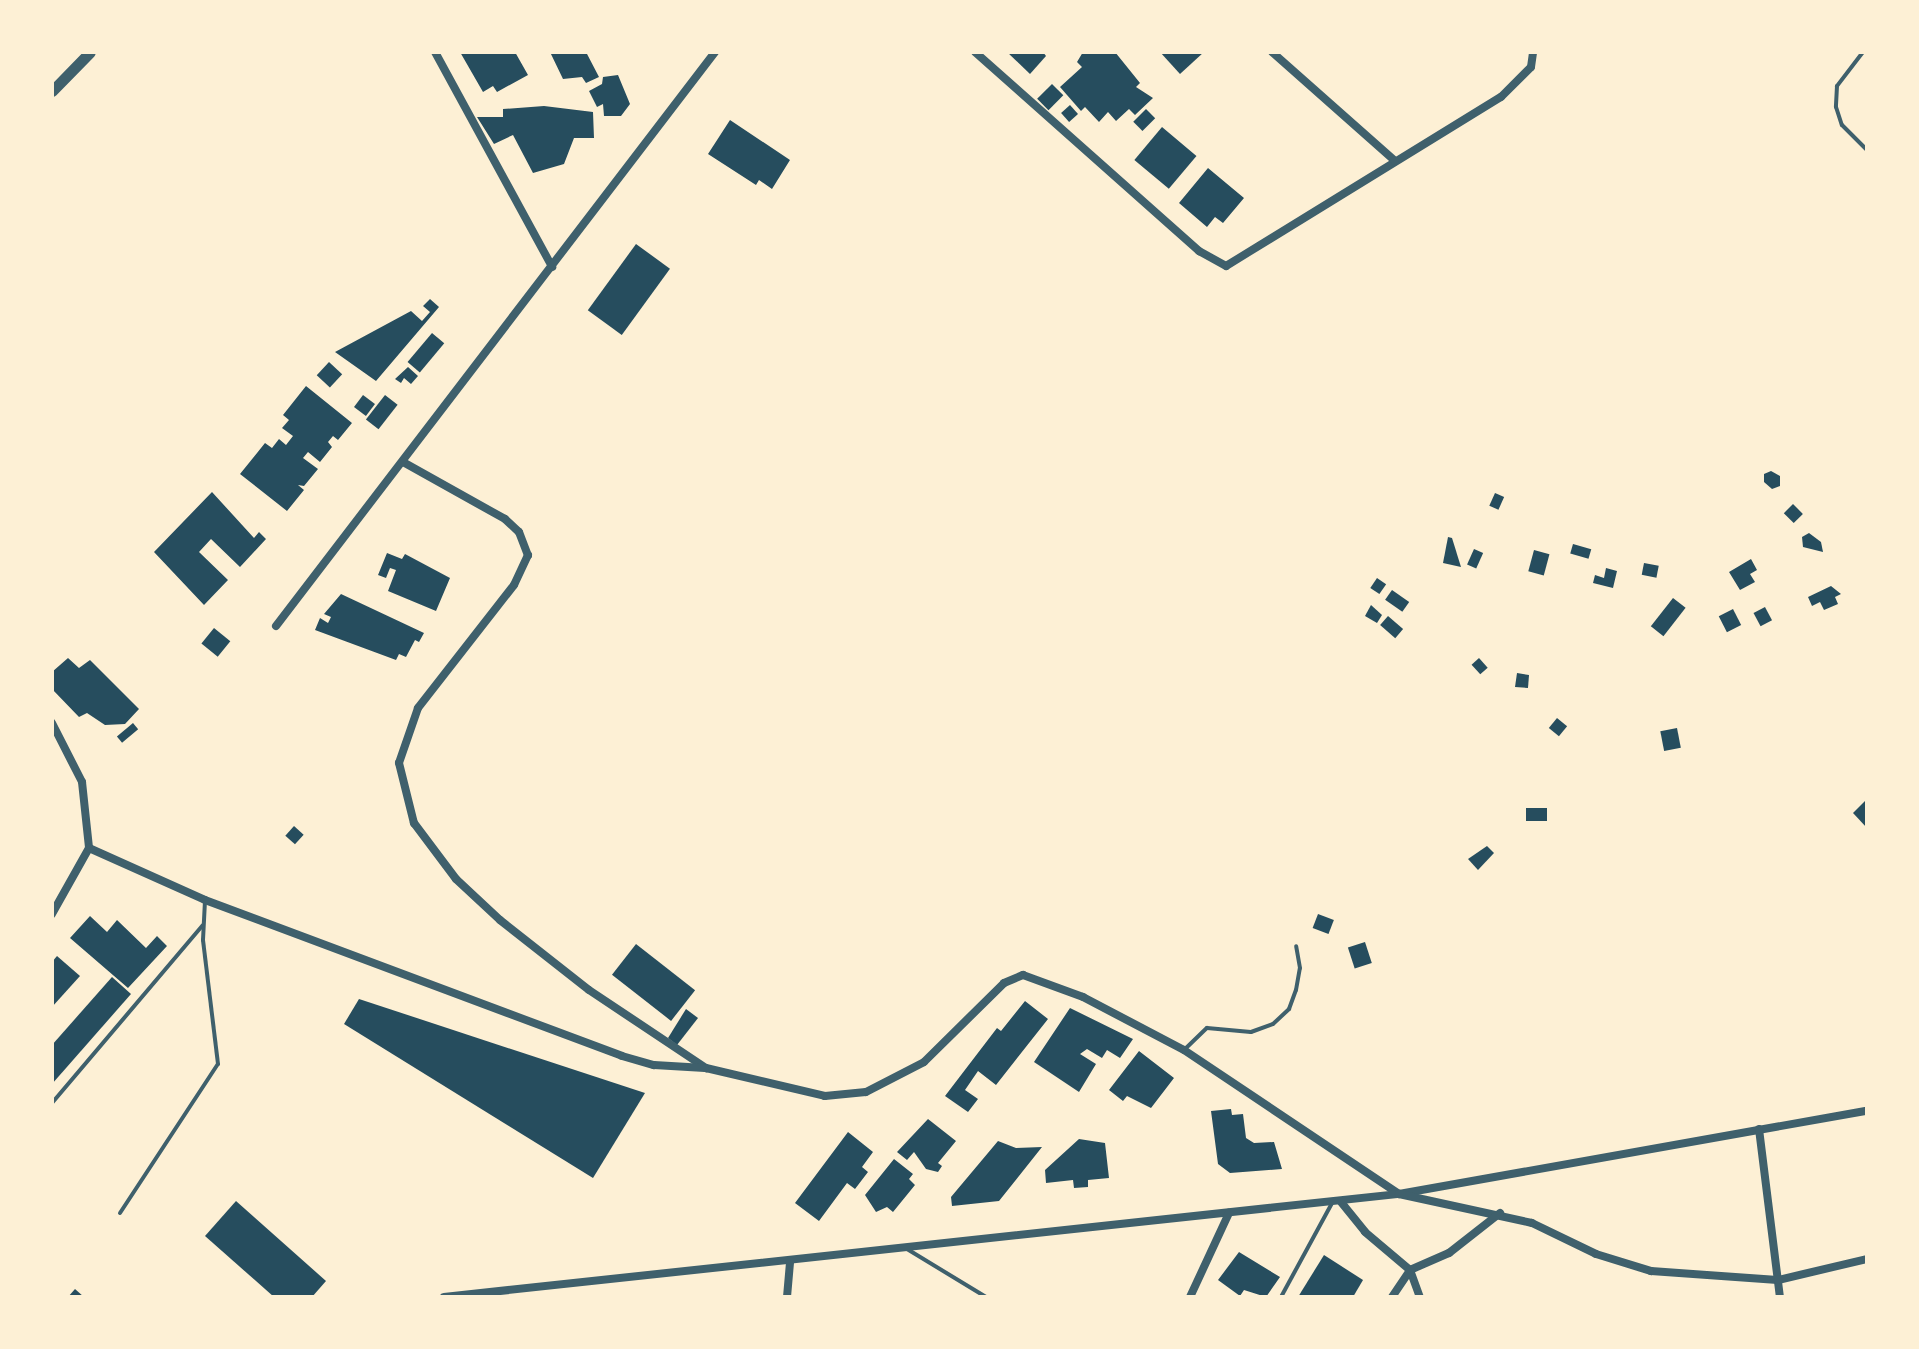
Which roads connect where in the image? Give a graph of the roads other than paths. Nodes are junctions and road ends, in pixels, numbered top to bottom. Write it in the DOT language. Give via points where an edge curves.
graph roads {
  1 [pos="90,52"];
  2 [pos="435,52"];
  3 [pos="715,52"];
  4 [pos="975,52"];
  5 [pos="1272,52"];
  6 [pos="1863,52"];
  7 [pos="1533,54"];
  8 [pos="52,91"];
  9 [pos="1867,150"];
  10 [pos="1395,161"];
  11 [pos="552,267"];
  12 [pos="403,462"];
  13 [pos="276,626"];
  14 [pos="52,723"];
  15 [pos="89,848"];
  16 [pos="205,900"];
  17 [pos="52,914"];
  18 [pos="204,924"];
  19 [pos="1296,946"];
  20 [pos="1184,1050"];
  21 [pos="706,1068"];
  22 [pos="52,1103"];
  23 [pos="1867,1111"];
  24 [pos="1759,1129"];
  25 [pos="1399,1194"];
  26 [pos="1336,1203"];
  27 [pos="120,1213"];
  28 [pos="1229,1213"];
  29 [pos="1500,1213"];
  30 [pos="905,1248"];
  31 [pos="1867,1259"];
  32 [pos="790,1260"];
  33 [pos="1410,1270"];
  34 [pos="1778,1280"];
  35 [pos="444,1297"];
  36 [pos="787,1297"];
  37 [pos="986,1297"];
  38 [pos="1190,1297"];
  39 [pos="1281,1297"];
  40 [pos="1392,1297"];
  41 [pos="1420,1297"];
  42 [pos="1780,1297"];
  1 -- 8 [label="street"];
  2 -- 11 [label="street"];
  3 -- 11 [label="street"];
  4 -- 10 [label="street" via="1214,262 1238,263"];
  5 -- 10 [label="street"];
  6 -- 9 [label="lane" via="1837,86 1836,107 1842,125"];
  7 -- 10 [label="street" via="1523,78 1501,97"];
  11 -- 12 [label="street"];
  12 -- 13 [label="street"];
  12 -- 21 [label="street" via="505,519 519,532 528,555 514,585 418,708 399,763 414,823 456,879 500,920 589,990"];
  14 -- 15 [label="street" via="82,782"];
  15 -- 16 [label="street"];
  15 -- 17 [label="street"];
  16 -- 18 [label="lane"];
  16 -- 21 [label="street" via="622,1056 654,1065"];
  18 -- 22 [label="lane"];
  18 -- 27 [label="lane" via="218,1064"];
  19 -- 20 [label="lane" via="1296,990 1289,1009 1273,1024 1251,1032 1207,1028"];
  20 -- 21 [label="street" via="1051,983 1023,975 1004,983 924,1062 866,1092 825,1096"];
  20 -- 25 [label="street"];
  23 -- 24 [label="street"];
  24 -- 25 [label="street"];
  24 -- 34 [label="street"];
  25 -- 26 [label="street"];
  25 -- 29 [label="street"];
  26 -- 28 [label="street"];
  26 -- 33 [label="street"];
  26 -- 39 [label="lane"];
  28 -- 30 [label="street"];
  28 -- 38 [label="street"];
  29 -- 33 [label="street" via="1449,1253"];
  29 -- 34 [label="street" via="1651,1271"];
  30 -- 32 [label="street"];
  30 -- 37 [label="lane"];
  31 -- 34 [label="street"];
  32 -- 35 [label="street"];
  32 -- 36 [label="street"];
  33 -- 40 [label="street"];
  33 -- 41 [label="street"];
  34 -- 42 [label="street"];
}
